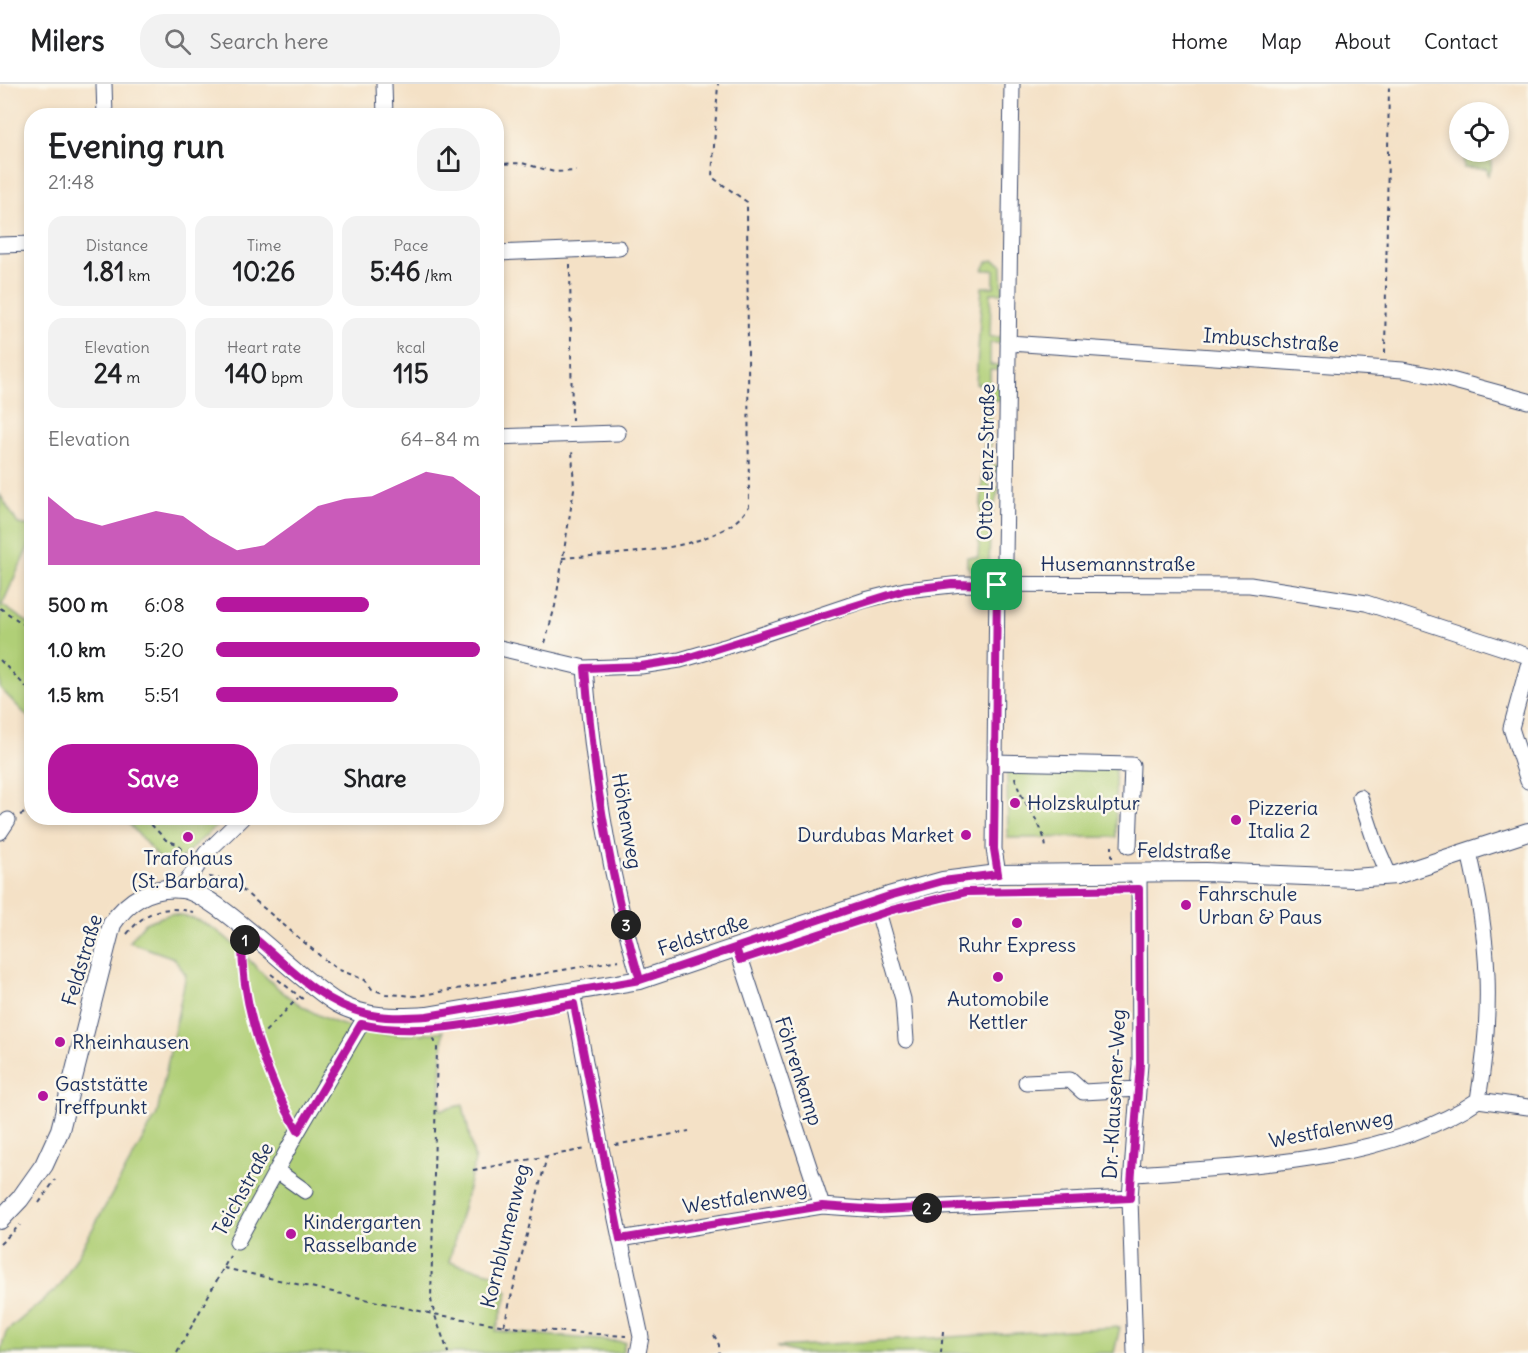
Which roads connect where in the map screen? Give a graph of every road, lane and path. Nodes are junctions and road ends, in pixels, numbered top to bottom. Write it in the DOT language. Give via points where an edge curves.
graph roads {
  1 [pos="104,84"];
  2 [pos="384,84"];
  3 [pos="718,84"];
  4 [pos="1011,84"];
  5 [pos="1389,84"];
  6 [pos="105,108"];
  7 [pos="385,108"];
  8 [pos="504,164"];
  9 [pos="576,171"];
  10 [pos="24,244"];
  11 [pos="0,245"];
  12 [pos="619,248"];
  13 [pos="504,253"];
  14 [pos="1008,344"];
  15 [pos="1385,368"];
  16 [pos="1528,402"];
  17 [pos="618,433"];
  18 [pos="504,437"];
  19 [pos="562,558"];
  20 [pos="997,585"];
  21 [pos="0,608"];
  22 [pos="24,624"];
  23 [pos="504,649"];
  24 [pos="1528,657"];
  25 [pos="0,660"];
  26 [pos="1528,666"];
  27 [pos="585,668"];
  28 [pos="24,685"];
  29 [pos="994,762"];
  30 [pos="1012,762"];
  31 [pos="1528,782"];
  32 [pos="1360,797"];
  33 [pos="152,825"];
  34 [pos="235,825"];
  35 [pos="1528,832"];
  36 [pos="1129,846"];
  37 [pos="1046,848"];
  38 [pos="1469,852"];
  39 [pos="201,871"];
  40 [pos="1139,873"];
  41 [pos="998,874"];
  42 [pos="1389,875"];
  43 [pos="183,889"];
  44 [pos="1086,891"];
  45 [pos="990,892"];
  46 [pos="875,901"];
  47 [pos="197,912"];
  48 [pos="127,935"];
  49 [pos="246,942"];
  50 [pos="736,948"];
  51 [pos="632,954"];
  52 [pos="266,968"];
  53 [pos="640,980"];
  54 [pos="572,991"];
  55 [pos="298,998"];
  56 [pos="308,1002"];
  57 [pos="367,1014"];
  58 [pos="431,1025"];
  59 [pos="259,1038"];
  60 [pos="906,1040"];
  61 [pos="1026,1082"];
  62 [pos="1138,1089"];
  63 [pos="1478,1100"];
  64 [pos="1528,1107"];
  65 [pos="298,1131"];
  66 [pos="689,1131"];
  67 [pos="601,1148"];
  68 [pos="547,1156"];
  69 [pos="473,1170"];
  70 [pos="277,1171"];
  71 [pos="58,1174"];
  72 [pos="1133,1174"];
  73 [pos="305,1191"];
  74 [pos="1130,1198"];
  75 [pos="822,1206"];
  76 [pos="33,1210"];
  77 [pos="0,1220"];
  78 [pos="20,1224"];
  79 [pos="620,1239"];
  80 [pos="237,1242"];
  81 [pos="0,1244"];
  82 [pos="224,1268"];
  83 [pos="433,1314"];
  84 [pos="504,1325"];
  85 [pos="943,1331"];
  86 [pos="1135,1332"];
  87 [pos="714,1335"];
  88 [pos="641,1337"];
  89 [pos="177,1353"];
  90 [pos="448,1353"];
  91 [pos="638,1353"];
  92 [pos="718,1353"];
  93 [pos="941,1353"];
  94 [pos="1124,1353"];
  95 [pos="1135,1353"];
  1 -- 6 [label="street"];
  2 -- 7 [label="street"];
  3 -- 19 [label="path" via="712,177 747,202 749,506 742,519 718,533 669,548"];
  4 -- 14 [label="street, Otto-Lenz-Straße"];
  5 -- 15 [label="path"];
  8 -- 9 [label="path"];
  10 -- 11 [label="street"];
  12 -- 13 [label="street"];
  14 -- 15 [label="street, Imbuschstraße"];
  14 -- 20 [label="street, Otto-Lenz-Straße" via="1005,569"];
  15 -- 16 [label="street, Imbuschstraße" via="1440,377"];
  17 -- 18 [label="street"];
  20 -- 24 [label="street, Husemannstraße" via="1250,585 1309,592 1399,613"];
  20 -- 27 [label="street, Husemannstraße" via="952,584 905,590 680,660"];
  20 -- 29 [label="street, Otto-Lenz-Straße"];
  21 -- 22 [label="path"];
  23 -- 27 [label="street, Husemannstraße"];
  25 -- 28 [label="path"];
  26 -- 31 [label="street" via="1511,728"];
  27 -- 51 [label="street, Höhenweg" via="604,816"];
  29 -- 30 [label="street, Feldstraße"];
  29 -- 41 [label="street, Otto-Lenz-Straße" via="994,849"];
  30 -- 36 [label="street, Feldstraße" via="1132,765"];
  30 -- 37 [label="path" via="1017,785 1039,821"];
  32 -- 42 [label="street"];
  33 -- 39 [label="path" via="166,840 177,844"];
  34 -- 39 [label="street" via="206,853"];
  35 -- 38 [label="main road, Feldstraße"];
  38 -- 42 [label="main road, Feldstraße"];
  38 -- 63 [label="street" via="1485,926 1489,988"];
  39 -- 43 [label="street"];
  39 -- 51 [label="path" via="232,881 337,969 386,994 434,994 623,959"];
  40 -- 41 [label="main road, Feldstraße"];
  40 -- 42 [label="main road, Feldstraße" via="1312,878"];
  40 -- 62 [label="street, Dr.-Klausener-Weg"];
  41 -- 46 [label="main road, Feldstraße" via="943,881"];
  43 -- 49 [label="main road, Feldstraße" via="209,902"];
  43 -- 77 [label="main road, Feldstraße" via="147,893 134,899 112,924 60,1130 44,1165"];
  44 -- 45 [label="path"];
  46 -- 50 [label="main road, Feldstraße"];
  46 -- 60 [label="street" via="903,999"];
  47 -- 48 [label="path" via="161,909 136,923"];
  49 -- 57 [label="main road, Feldstraße" via="337,1003"];
  49 -- 59 [label="path" via="243,975"];
  50 -- 53 [label="main road, Feldstraße"];
  50 -- 75 [label="street, Föhrenkamp"];
  51 -- 53 [label="street, Höhenweg"];
  52 -- 55 [label="path"];
  53 -- 54 [label="main road, Feldstraße"];
  54 -- 58 [label="main road, Feldstraße"];
  54 -- 67 [label="street"];
  55 -- 56 [label="path"];
  55 -- 59 [label="path"];
  57 -- 58 [label="main road, Feldstraße"];
  57 -- 65 [label="street, Teichstraße"];
  58 -- 83 [label="path" via="437,1048"];
  59 -- 65 [label="path" via="274,1082"];
  61 -- 62 [label="street" via="1070,1080 1083,1092"];
  62 -- 72 [label="street, Dr.-Klausener-Weg"];
  63 -- 64 [label="street"];
  63 -- 72 [label="street, Westfalenweg" via="1443,1123 1389,1141 1249,1167"];
  65 -- 70 [label="street, Teichstraße"];
  66 -- 67 [label="path, Kornblumenweg"];
  67 -- 68 [label="path, Kornblumenweg"];
  67 -- 79 [label="street"];
  68 -- 69 [label="path, Kornblumenweg"];
  68 -- 84 [label="path, Kornblumenweg"];
  70 -- 73 [label="street"];
  70 -- 80 [label="street, Teichstraße"];
  71 -- 76 [label="path"];
  72 -- 74 [label="street, Dr.-Klausener-Weg"];
  74 -- 75 [label="street, Westfalenweg" via="880,1210"];
  74 -- 86 [label="street, Dr.-Klausener-Weg"];
  75 -- 79 [label="street, Westfalenweg"];
  78 -- 81 [label="path"];
  79 -- 88 [label="street"];
  80 -- 82 [label="path, Teichstraße"];
  82 -- 83 [label="path"];
  82 -- 89 [label="path, Teichstraße"];
  83 -- 84 [label="path"];
  83 -- 90 [label="path"];
  84 -- 88 [label="path"];
  85 -- 93 [label="path"];
  86 -- 94 [label="street"];
  86 -- 95 [label="street, Dr.-Klausener-Weg"];
  87 -- 92 [label="path"];
  88 -- 91 [label="street"];
}
